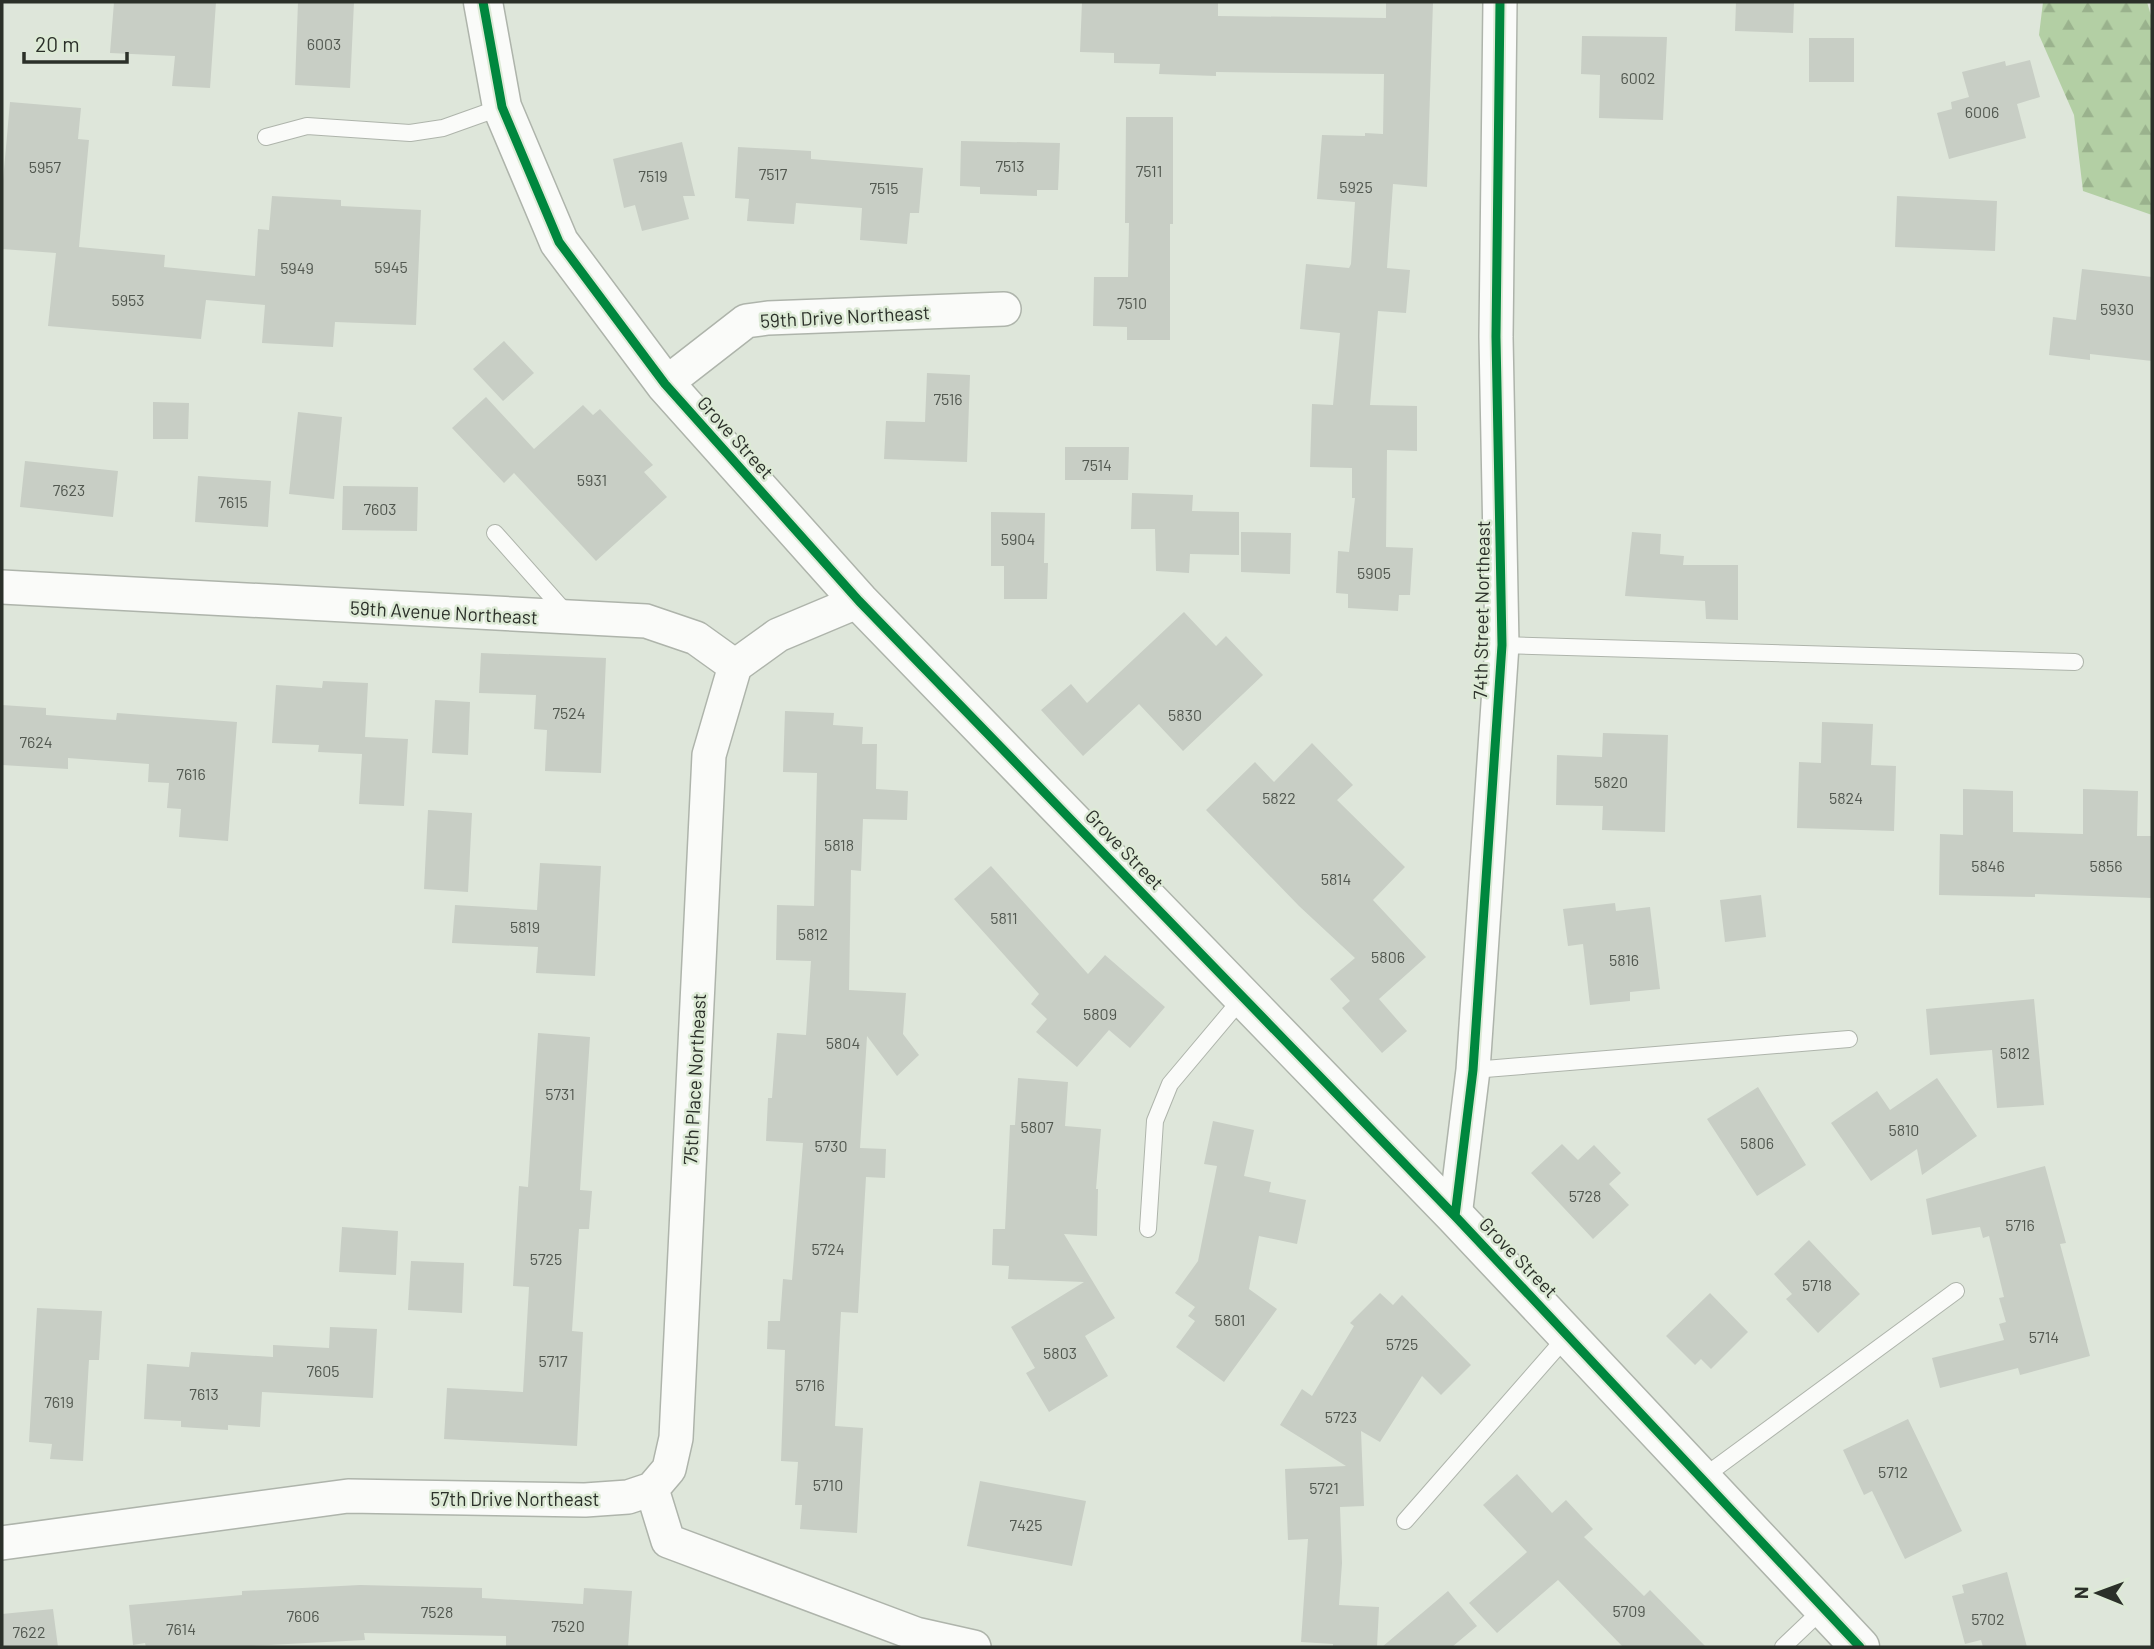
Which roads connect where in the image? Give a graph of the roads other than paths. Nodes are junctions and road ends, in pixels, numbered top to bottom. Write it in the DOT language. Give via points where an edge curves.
graph roads {
  1 [pos="483,2"];
  2 [pos="1500,2"];
  3 [pos="502,107"];
  4 [pos="266,137"];
  5 [pos="1004,309"];
  6 [pos="665,384"];
  7 [pos="495,533"];
  8 [pos="2,587"];
  9 [pos="859,601"];
  10 [pos="571,619"];
  11 [pos="1502,645"];
  12 [pos="2075,662"];
  13 [pos="735,666"];
  14 [pos="1244,996"];
  15 [pos="1849,1039"];
  16 [pos="1473,1070"];
  17 [pos="1455,1216"];
  18 [pos="1148,1230"];
  19 [pos="1956,1291"];
  20 [pos="1568,1335"];
  21 [pos="1702,1478"];
  22 [pos="652,1489"];
  23 [pos="1405,1521"];
  24 [pos="2,1543"];
  25 [pos="1824,1608"];
  26 [pos="974,1647"];
  27 [pos="1783,1647"];
  28 [pos="1860,1647"];
  1 -- 3 [label="street, Grove Street"];
  2 -- 11 [label="street, 74th Street Northeast" via="1496,337"];
  3 -- 4 [label="lane" via="443,128 410,133 307,126"];
  3 -- 6 [label="street, Grove Street" via="559,242"];
  5 -- 6 [label="street, 59th Drive Northeast" via="746,321"];
  6 -- 9 [label="street, Grove Street"];
  7 -- 10 [label="lane"];
  8 -- 10 [label="street, 59th Avenue Northeast"];
  9 -- 13 [label="street" via="778,635"];
  9 -- 14 [label="street, Grove Street"];
  10 -- 13 [label="street, 59th Avenue Northeast" via="646,621 696,638"];
  11 -- 12 [label="lane"];
  11 -- 16 [label="street, 74th Street Northeast"];
  13 -- 22 [label="street, 75th Place Northeast" via="709,755 676,1438 669,1469"];
  14 -- 17 [label="street, Grove Street"];
  14 -- 18 [label="lane" via="1170,1084 1155,1122"];
  15 -- 16 [label="lane"];
  16 -- 17 [label="street, 74th Street Northeast"];
  17 -- 20 [label="street, Grove Street"];
  19 -- 21 [label="lane"];
  20 -- 21 [label="street, Grove Street"];
  20 -- 23 [label="lane"];
  21 -- 25 [label="street, Grove Street"];
  22 -- 24 [label="street, 57th Drive Northeast" via="628,1497 584,1500 348,1496"];
  22 -- 26 [label="street" via="668,1541 916,1634"];
  25 -- 27 [label="lane"];
  25 -- 28 [label="street, Grove Street"];
}
